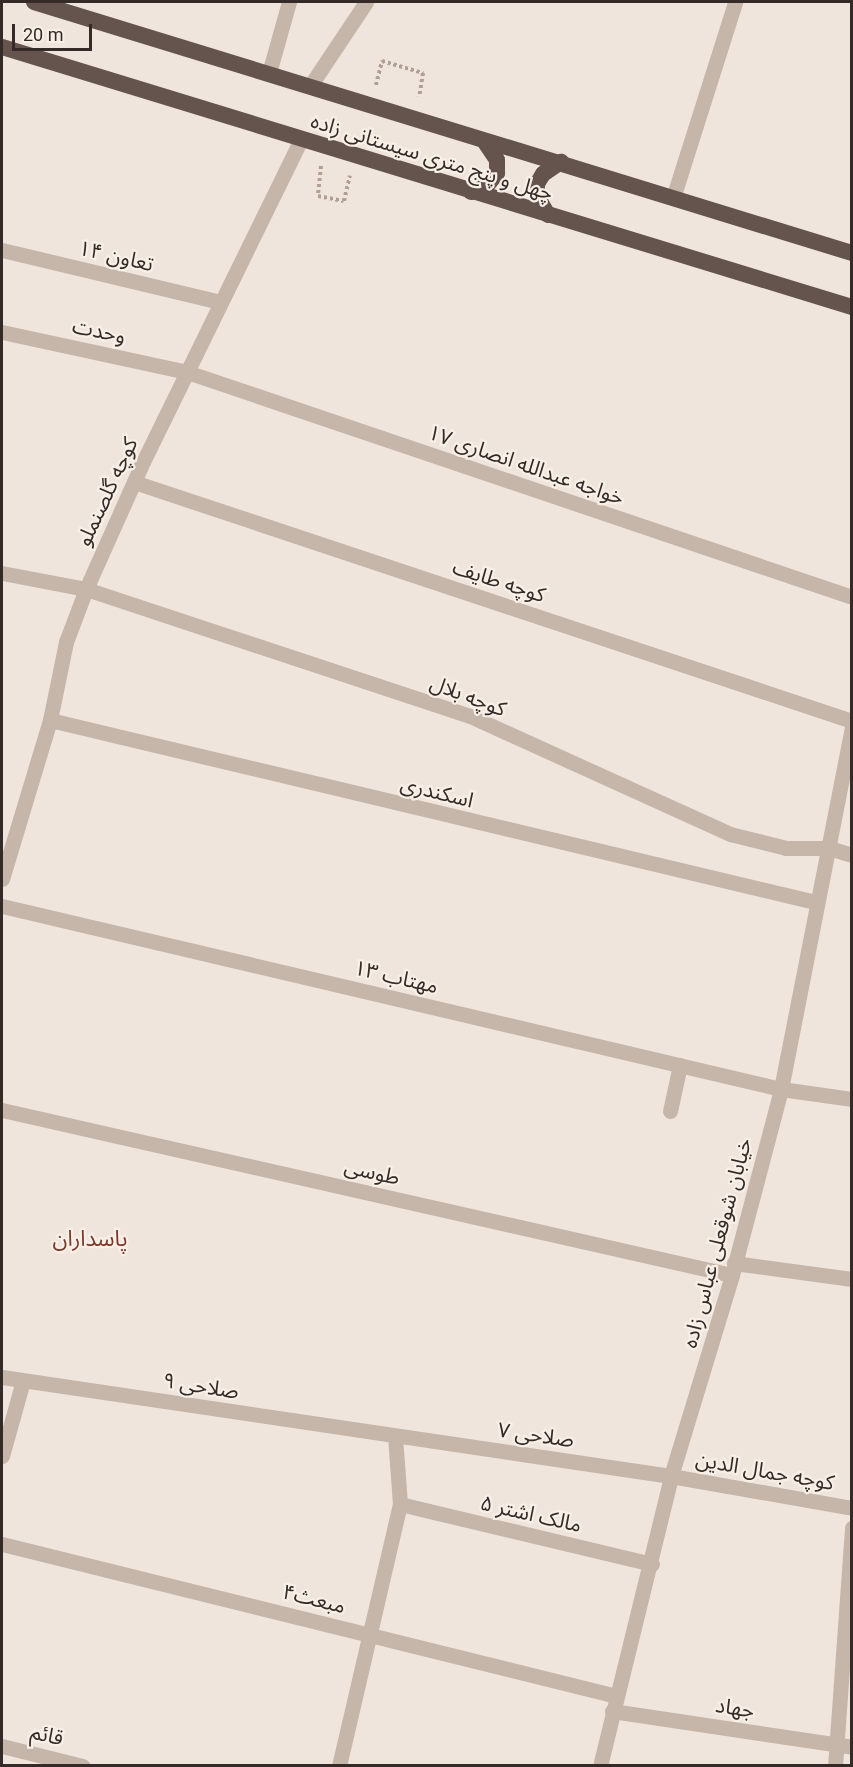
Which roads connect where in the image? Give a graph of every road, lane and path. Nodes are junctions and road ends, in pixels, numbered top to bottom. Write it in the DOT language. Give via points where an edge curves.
graph roads {
  1 [pos="34,2"];
  2 [pos="289,2"];
  3 [pos="366,2"];
  4 [pos="735,2"];
  5 [pos="2,46"];
  6 [pos="269,73"];
  7 [pos="423,74"];
  8 [pos="310,86"];
  9 [pos="373,93"];
  10 [pos="300,141"];
  11 [pos="484,141"];
  12 [pos="323,148"];
  13 [pos="561,162"];
  14 [pos="352,169"];
  15 [pos="471,192"];
  16 [pos="673,198"];
  17 [pos="549,215"];
  18 [pos="2,250"];
  19 [pos="852,253"];
  20 [pos="221,302"];
  21 [pos="852,307"];
  22 [pos="2,333"];
  23 [pos="187,372"];
  24 [pos="134,482"];
  25 [pos="2,573"];
  26 [pos="86,589"];
  27 [pos="852,597"];
  28 [pos="50,720"];
  29 [pos="852,721"];
  30 [pos="852,727"];
  31 [pos="7,839"];
  32 [pos="829,848"];
  33 [pos="852,855"];
  34 [pos="2,879"];
  35 [pos="815,902"];
  36 [pos="2,906"];
  37 [pos="680,1065"];
  38 [pos="781,1089"];
  39 [pos="852,1099"];
  40 [pos="2,1110"];
  41 [pos="670,1111"];
  42 [pos="733,1269"];
  43 [pos="852,1279"];
  44 [pos="2,1377"];
  45 [pos="23,1381"];
  46 [pos="395,1436"];
  47 [pos="2,1456"];
  48 [pos="671,1476"];
  49 [pos="400,1504"];
  50 [pos="852,1508"];
  51 [pos="852,1528"];
  52 [pos="2,1544"];
  53 [pos="652,1564"];
  54 [pos="371,1634"];
  55 [pos="614,1704"];
  56 [pos="2,1746"];
  57 [pos="844,1746"];
  58 [pos="83,1766"];
  59 [pos="339,1766"];
  60 [pos="600,1766"];
  61 [pos="835,1766"];
  1 -- 6 [label="highway, چهل و پنج متری سیستانی زاده"];
  2 -- 6 [label="street"];
  3 -- 8 [label="street"];
  4 -- 16 [label="street"];
  5 -- 10 [label="highway, چهل و پنج متری سیستانی زاده"];
  6 -- 8 [label="highway, چهل و پنج متری سیستانی زاده"];
  7 -- 9 [label="path" via="382,61"];
  8 -- 11 [label="highway, چهل و پنج متری سیستانی زاده"];
  10 -- 12 [label="highway, چهل و پنج متری سیستانی زاده"];
  10 -- 20 [label="street, کوچه گلصنملو"];
  11 -- 13 [label="highway, چهل و پنج متری سیستانی زاده"];
  11 -- 15 [label="highway" via="497,160 497,172 489,183"];
  12 -- 14 [label="path" via="318,196 344,201"];
  12 -- 15 [label="highway, چهل و پنج متری سیستانی زاده"];
  13 -- 16 [label="highway, چهل و پنج متری سیستانی زاده"];
  13 -- 17 [label="highway" via="543,174 537,184 537,196"];
  15 -- 17 [label="highway, چهل و پنج متری سیستانی زاده"];
  16 -- 19 [label="highway, چهل و پنج متری سیستانی زاده"];
  17 -- 21 [label="highway, چهل و پنج متری سیستانی زاده"];
  18 -- 20 [label="street, تعاون ۱۴"];
  20 -- 23 [label="street, کوچه گلصنملو"];
  22 -- 23 [label="street, وحدت"];
  23 -- 24 [label="street, کوچه گلصنملو"];
  23 -- 27 [label="street, خواجه عبدالله انصاری ۱۷"];
  24 -- 26 [label="street, کوچه گلصنملو"];
  24 -- 29 [label="street, کوچه طایف"];
  25 -- 26 [label="street, کوچه بلال"];
  26 -- 28 [label="street, کوچه گلصنملو" via="66,642"];
  26 -- 32 [label="street, کوچه بلال" via="470,716 730,834 786,848"];
  28 -- 31 [label="street, کوچه گلصنملو"];
  28 -- 35 [label="street, اسکندری"];
  30 -- 32 [label="street, خیابان شوقعلی عباس زاده"];
  31 -- 34 [label="street, کوچه گلصنملو"];
  32 -- 33 [label="street, کوچه بلال"];
  32 -- 35 [label="street, خیابان شوقعلی عباس زاده"];
  35 -- 38 [label="street, خیابان شوقعلی عباس زاده"];
  36 -- 37 [label="street, مهتاب ۱۳"];
  37 -- 38 [label="street, مهتاب ۱۳"];
  37 -- 41 [label="street"];
  38 -- 39 [label="street, مهتاب ۱۳"];
  38 -- 42 [label="street, خیابان شوقعلی عباس زاده"];
  40 -- 42 [label="street, طوسی"];
  42 -- 43 [label="street, طوسی"];
  42 -- 48 [label="street, خیابان شوقعلی عباس زاده"];
  44 -- 45 [label="street, صلاحی ۹"];
  45 -- 46 [label="street, صلاحی ۹"];
  45 -- 47 [label="street"];
  46 -- 48 [label="street, صلاحی ۷"];
  46 -- 49 [label="street"];
  48 -- 50 [label="street, کوچه جمال الدین"];
  48 -- 53 [label="street, خیابان شوقعلی عباس زاده"];
  49 -- 53 [label="street, مالک اشتر ۵"];
  49 -- 54 [label="street"];
  51 -- 57 [label="street"];
  52 -- 54 [label="street, مبعث۴"];
  53 -- 55 [label="street, خیابان شوقعلی عباس زاده"];
  54 -- 55 [label="street, مبعث۴"];
  54 -- 59 [label="street"];
  55 -- 57 [label="street, جهاد"];
  55 -- 60 [label="street, خیابان شوقعلی عباس زاده"];
  56 -- 58 [label="street, قائم"];
  57 -- 61 [label="street"];
}
